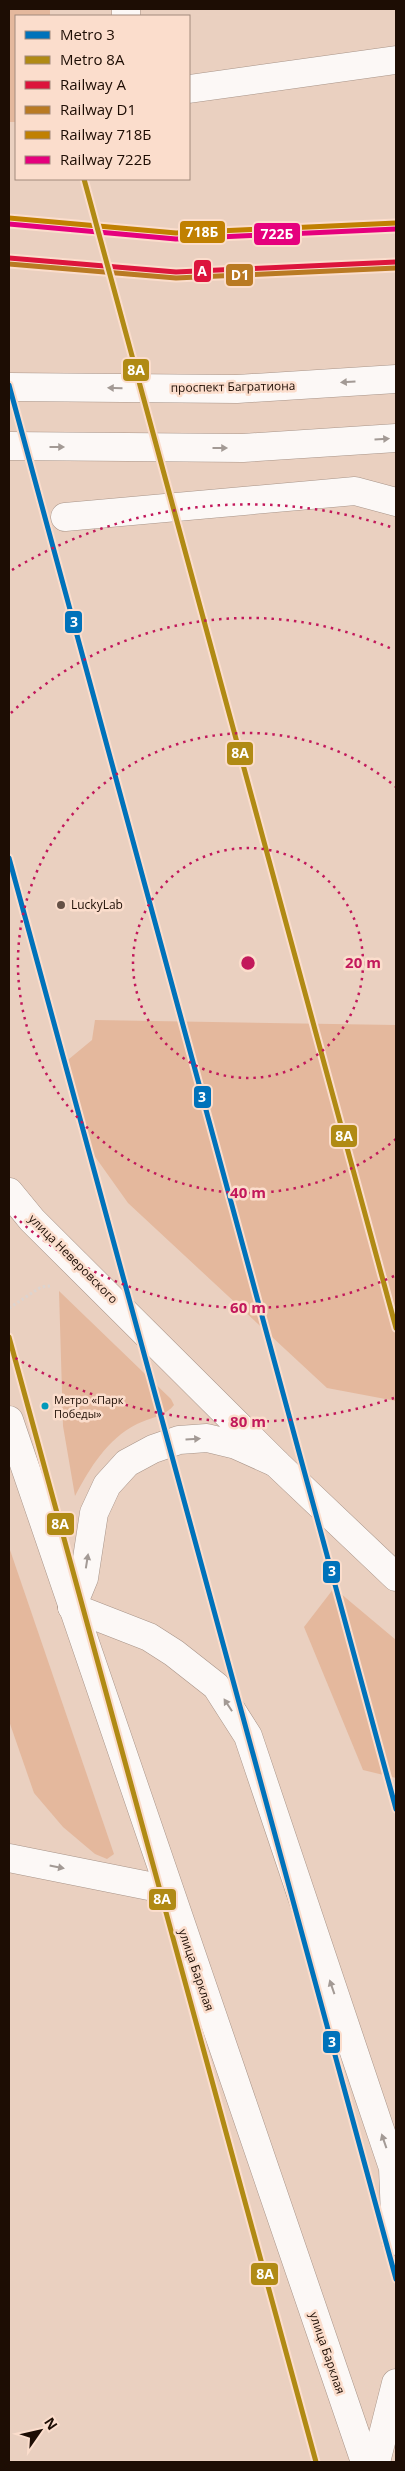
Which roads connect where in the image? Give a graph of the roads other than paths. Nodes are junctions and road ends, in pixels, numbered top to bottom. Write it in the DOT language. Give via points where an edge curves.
graph roads {
  1 [pos="396,60"];
  2 [pos="190,89"];
  3 [pos="396,379"];
  4 [pos="9,387"];
  5 [pos="396,438"];
  6 [pos="9,446"];
  7 [pos="396,502"];
  8 [pos="65,517"];
  9 [pos="9,1192"];
  10 [pos="20,1213"];
  11 [pos="9,1420"];
  12 [pos="278,1465"];
  13 [pos="396,1577"];
  14 [pos="72,1607"];
  15 [pos="9,1858"];
  16 [pos="169,1890"];
  17 [pos="396,2241"];
  18 [pos="396,2382"];
  19 [pos="365,2462"];
  20 [pos="376,2462"];
  1 -- 2 [label="street"];
  3 -- 4 [label="street, проспект Багратиона, one-way" via="237,389"];
  6 -- 5 [label="street, one-way" via="243,448"];
  7 -- 8 [label="street" via="355,491"];
  9 -- 10 [label="street, улица Неверовского"];
  10 -- 12 [label="street, улица Неверовского"];
  11 -- 14 [label="street, улица Барклая"];
  12 -- 13 [label="street, улица Неверовского"];
  14 -- 12 [label="street, one-way" via="84,1578 94,1513 107,1485 127,1464 153,1449 179,1440 207,1438 236,1445"];
  14 -- 16 [label="street, улица Барклая"];
  17 -- 14 [label="street, one-way" via="393,2168 248,1736 216,1686 174,1653 149,1637"];
  15 -- 16 [label="street, one-way"];
  16 -- 19 [label="street, улица Барклая"];
  18 -- 20 [label="street"];
}
